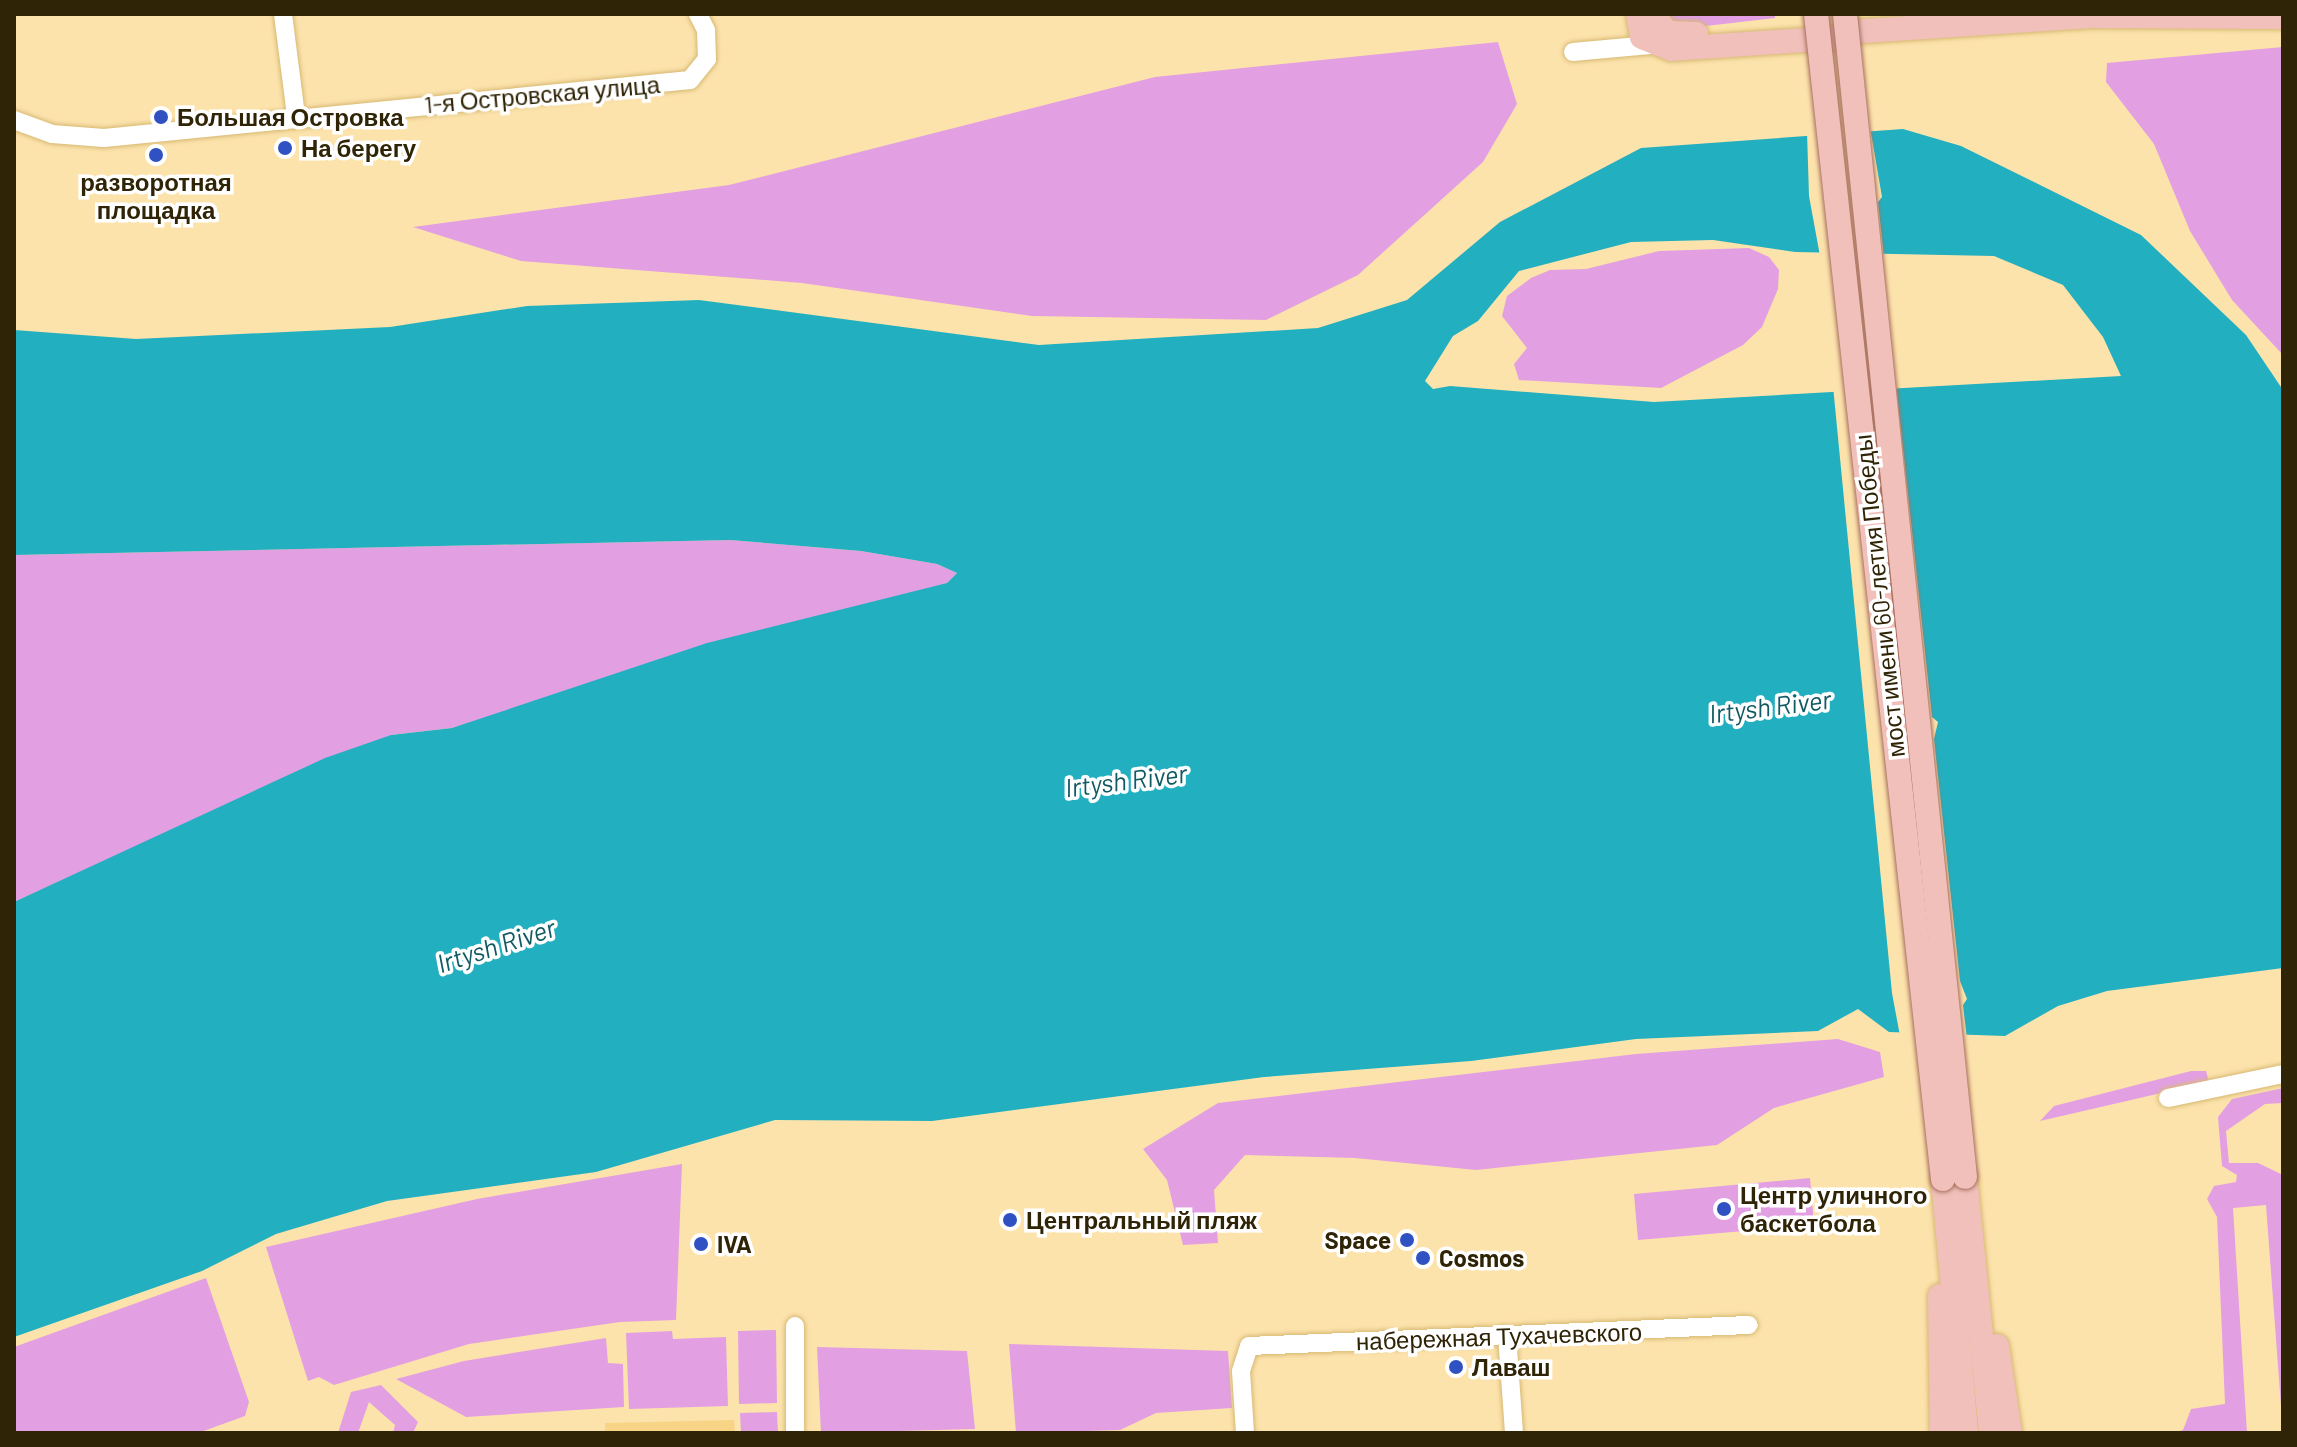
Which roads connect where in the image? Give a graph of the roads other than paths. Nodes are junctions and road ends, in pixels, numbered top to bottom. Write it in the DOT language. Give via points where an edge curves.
graph roads {
  1 [pos="283,14"];
  2 [pos="698,14"];
  3 [pos="1638,14"];
  4 [pos="1653,14"];
  5 [pos="1816,14"];
  6 [pos="2283,17"];
  7 [pos="1961,20"];
  8 [pos="1853,27"];
  9 [pos="1792,30"];
  10 [pos="1650,45"];
  11 [pos="1573,52"];
  12 [pos="296,115"];
  13 [pos="14,120"];
  14 [pos="2283,1074"];
  15 [pos="2168,1098"];
  16 [pos="1954,1178"];
  17 [pos="1948,1264"];
  18 [pos="1975,1281"];
  19 [pos="1749,1325"];
  20 [pos="795,1326"];
  21 [pos="1507,1335"];
  22 [pos="795,1433"];
  23 [pos="1245,1433"];
  24 [pos="1514,1433"];
  25 [pos="1942,1433"];
  26 [pos="1966,1433"];
  27 [pos="1991,1433"];
  28 [pos="2010,1433"];
  1 -- 12 [label="street"];
  2 -- 12 [label="street, 1-я Островская улица" via="706,30 707,59 690,80 576,95"];
  3 -- 10 [label="main road" via="1642,37"];
  4 -- 9 [label="main road" via="1661,28 1676,35"];
  5 -- 16 [label="main road, мост имени 60-летия Победы, bridge"];
  6 -- 7 [label="main road"];
  7 -- 8 [label="main road"];
  8 -- 10 [label="main road" via="1671,49"];
  8 -- 16 [label="main road, мост имени 60-летия Победы, bridge"];
  10 -- 11 [label="street"];
  12 -- 13 [label="street, 1-я Островская улица" via="204,129 73,137"];
  14 -- 15 [label="street"];
  16 -- 17 [label="main road"];
  16 -- 18 [label="main road"];
  17 -- 25 [label="main road" via="1939,1282"];
  17 -- 26 [label="main road"];
  18 -- 27 [label="main road"];
  18 -- 28 [label="main road" via="1990,1303"];
  19 -- 21 [label="street, набережная Тухачевского"];
  20 -- 22 [label="street"];
  21 -- 23 [label="street, набережная Тухачевского" via="1249,1346 1241,1371"];
  21 -- 24 [label="street"];
}
